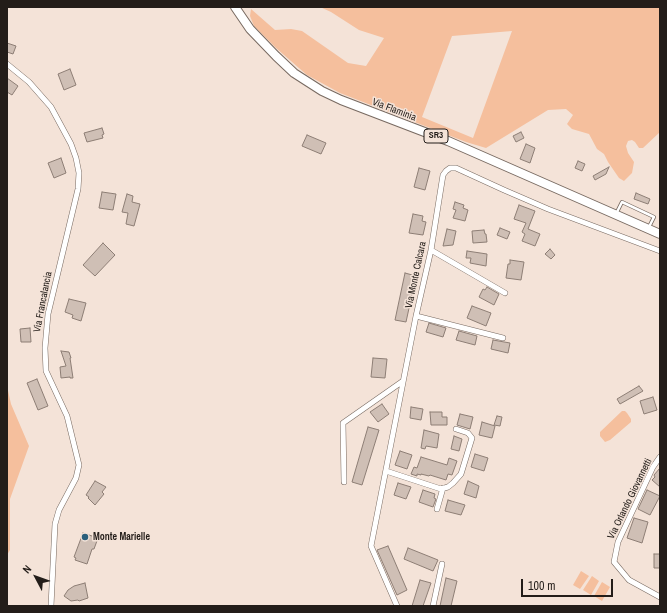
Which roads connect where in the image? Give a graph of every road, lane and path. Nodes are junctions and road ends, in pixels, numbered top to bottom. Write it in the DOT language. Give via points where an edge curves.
graph roads {
  1 [pos="235,7"];
  2 [pos="7,64"];
  3 [pos="616,215"];
  4 [pos="648,229"];
  5 [pos="660,234"];
  6 [pos="431,250"];
  7 [pos="660,251"];
  8 [pos="505,293"];
  9 [pos="416,316"];
  10 [pos="503,338"];
  11 [pos="403,381"];
  12 [pos="456,429"];
  13 [pos="660,457"];
  14 [pos="386,471"];
  15 [pos="344,482"];
  16 [pos="444,488"];
  17 [pos="437,509"];
  18 [pos="442,564"];
  19 [pos="660,597"];
  20 [pos="51,606"];
  21 [pos="397,606"];
  22 [pos="433,606"];
  1 -- 3 [label="main road, Via Flaminia / SR3" via="250,29 276,56 294,73 322,91 448,141"];
  2 -- 20 [label="street, Via Francalancia" via="29,82 51,107 71,144 79,173 78,189 49,310 45,348 46,371 67,416 79,465 76,478 59,510 55,524"];
  3 -- 4 [label="main road, Via Flaminia / SR3"];
  3 -- 4 [label="lane" via="622,202 654,217"];
  4 -- 5 [label="main road, Via Flaminia / SR3"];
  6 -- 7 [label="street, Via Monte Calcara" via="443,175 447,170 454,168 548,209"];
  6 -- 8 [label="street"];
  6 -- 9 [label="street, Via Monte Calcara"];
  9 -- 10 [label="street"];
  9 -- 11 [label="street, Via Monte Calcara"];
  11 -- 14 [label="street, Via Monte Calcara"];
  11 -- 15 [label="street" via="343,423"];
  12 -- 16 [label="street" via="468,433 472,438 461,474"];
  13 -- 19 [label="street, Via Orlando Giovannetti" via="618,542 614,562 629,580"];
  14 -- 16 [label="street"];
  14 -- 21 [label="street, Via Monte Calcara" via="371,546"];
  16 -- 17 [label="street"];
  18 -- 22 [label="street"];
}
